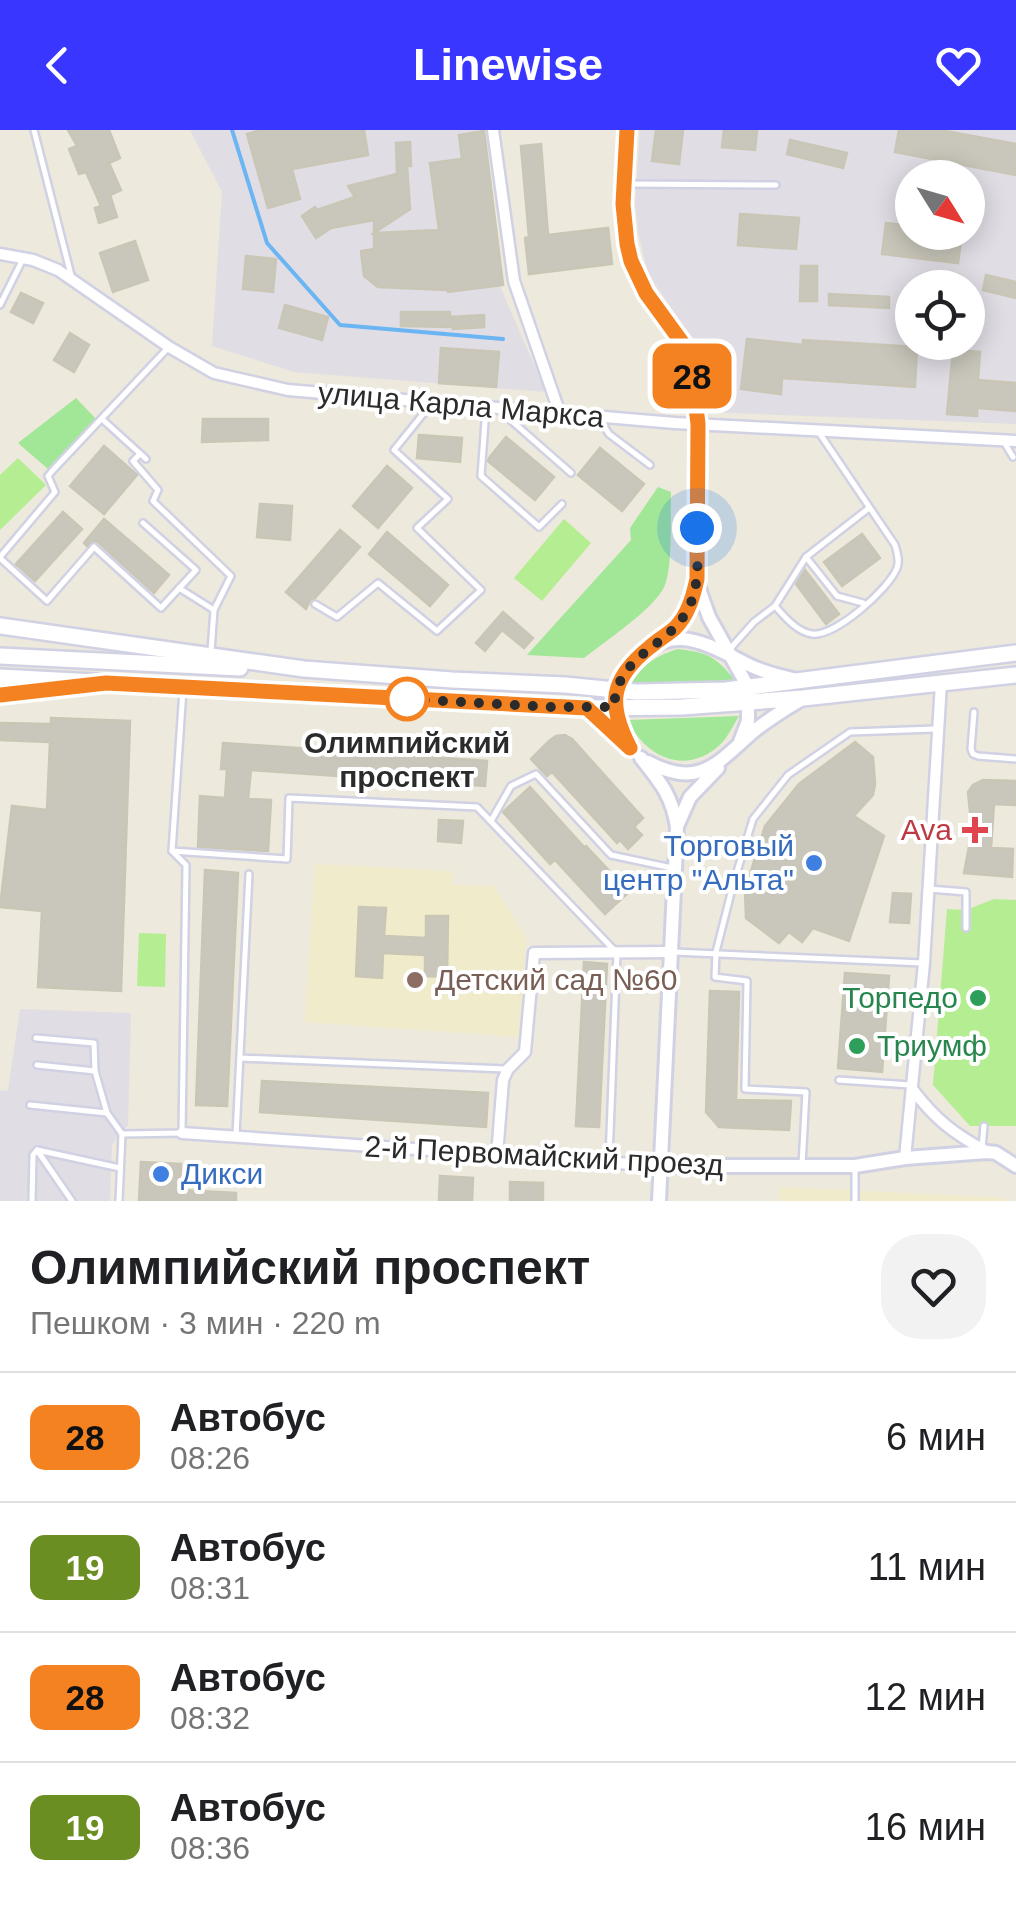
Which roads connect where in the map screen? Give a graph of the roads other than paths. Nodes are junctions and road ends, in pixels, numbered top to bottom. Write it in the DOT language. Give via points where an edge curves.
graph roads {
  1 [pos="34,130"];
  2 [pos="493,130"];
  3 [pos="628,130"];
  4 [pos="624,184"];
  5 [pos="776,186"];
  6 [pos="0,254"];
  7 [pos="23,259"];
  8 [pos="72,278"];
  9 [pos="0,305"];
  10 [pos="169,347"];
  11 [pos="432,404"];
  12 [pos="492,408"];
  13 [pos="560,414"];
  14 [pos="598,417"];
  15 [pos="102,419"];
  16 [pos="698,424"];
  17 [pos="817,430"];
  18 [pos="1010,441"];
  19 [pos="1012,458"];
  20 [pos="650,465"];
  21 [pos="570,473"];
  22 [pos="562,504"];
  23 [pos="869,508"];
  24 [pos="143,523"];
  25 [pos="0,557"];
  26 [pos="806,557"];
  27 [pos="697,579"];
  28 [pos="179,588"];
  29 [pos="315,604"];
  30 [pos="864,604"];
  31 [pos="775,606"];
  32 [pos="214,610"];
  33 [pos="0,626"];
  34 [pos="648,648"];
  35 [pos="726,652"];
  36 [pos="1016,652"];
  37 [pos="0,656"];
  38 [pos="211,656"];
  39 [pos="634,661"];
  40 [pos="304,668"];
  41 [pos="1016,675"];
  42 [pos="0,677"];
  43 [pos="796,680"];
  44 [pos="106,683"];
  45 [pos="941,683"];
  46 [pos="183,687"];
  47 [pos="590,687"];
  48 [pos="748,694"];
  49 [pos="0,695"];
  50 [pos="803,698"];
  51 [pos="615,699"];
  52 [pos="587,708"];
  53 [pos="974,712"];
  54 [pos="938,728"];
  55 [pos="734,751"];
  56 [pos="635,753"];
  57 [pos="1016,758"];
  58 [pos="491,821"];
  59 [pos="677,827"];
  60 [pos="172,851"];
  61 [pos="675,868"];
  62 [pos="249,874"];
  63 [pos="929,889"];
  64 [pos="966,928"];
  65 [pos="671,952"];
  66 [pos="716,952"];
  67 [pos="616,953"];
  68 [pos="924,963"];
  69 [pos="36,1038"];
  70 [pos="240,1058"];
  71 [pos="37,1065"];
  72 [pos="508,1069"];
  73 [pos="96,1071"];
  74 [pos="839,1080"];
  75 [pos="913,1088"];
  76 [pos="30,1105"];
  77 [pos="107,1113"];
  78 [pos="984,1126"];
  79 [pos="182,1133"];
  80 [pos="122,1134"];
  81 [pos="236,1136"];
  82 [pos="37,1150"];
  83 [pos="984,1150"];
  84 [pos="497,1155"];
  85 [pos="905,1158"];
  86 [pos="609,1162"];
  87 [pos="661,1166"];
  88 [pos="855,1166"];
  89 [pos="1016,1166"];
  90 [pos="802,1167"];
  91 [pos="120,1168"];
  92 [pos="32,1201"];
  93 [pos="72,1201"];
  94 [pos="119,1201"];
  95 [pos="658,1201"];
  96 [pos="855,1201"];
  1 -- 8 [label="lane"];
  2 -- 13 [label="street" via="514,282"];
  3 -- 4 [label="street"];
  4 -- 5 [label="lane"];
  4 -- 16 [label="street" via="631,261 686,348"];
  6 -- 7 [label="street, улица Карла Маркса"];
  7 -- 8 [label="street, улица Карла Маркса"];
  7 -- 9 [label="lane"];
  8 -- 10 [label="street, улица Карла Маркса"];
  10 -- 11 [label="street, улица Карла Маркса" via="240,380"];
  10 -- 15 [label="lane"];
  11 -- 12 [label="street, улица Карла Маркса"];
  11 -- 29 [label="lane" via="394,450 448,499 416,528 481,590 437,631 378,583 336,617"];
  12 -- 13 [label="street, улица Карла Маркса"];
  12 -- 21 [label="lane"];
  12 -- 22 [label="lane" via="481,476 539,527"];
  13 -- 14 [label="street, улица Карла Маркса"];
  14 -- 16 [label="street, улица Карла Маркса"];
  14 -- 20 [label="lane" via="609,434"];
  15 -- 25 [label="lane" via="48,476 56,492"];
  15 -- 32 [label="lane" via="143,456 133,461 158,490 153,501 231,576"];
  16 -- 17 [label="street, улица Карла Маркса"];
  16 -- 27 [label="street"];
  17 -- 18 [label="street, улица Карла Маркса" via="986,446"];
  17 -- 23 [label="lane"];
  18 -- 19 [label="lane"];
  23 -- 26 [label="lane"];
  23 -- 30 [label="lane" via="898,557 888,582"];
  24 -- 28 [label="lane" via="196,570"];
  25 -- 28 [label="lane" via="47,601 94,547 160,608"];
  26 -- 30 [label="lane" via="837,596"];
  26 -- 31 [label="lane"];
  27 -- 34 [label="street" via="686,614"];
  27 -- 35 [label="street"];
  28 -- 32 [label="lane"];
  30 -- 31 [label="lane" via="825,634 808,634"];
  31 -- 35 [label="lane"];
  32 -- 38 [label="lane"];
  33 -- 38 [label="main road"];
  34 -- 35 [label="street" via="691,639"];
  34 -- 39 [label="street"];
  35 -- 43 [label="street"];
  35 -- 48 [label="street"];
  36 -- 43 [label="main road"];
  37 -- 40 [label="main road"];
  38 -- 40 [label="main road"];
  39 -- 47 [label="street"];
  39 -- 51 [label="street"];
  40 -- 47 [label="main road"];
  41 -- 45 [label="main road"];
  42 -- 44 [label="main road"];
  43 -- 48 [label="main road"];
  44 -- 46 [label="main road"];
  44 -- 49 [label="main road"];
  45 -- 50 [label="main road"];
  45 -- 54 [label="street"];
  46 -- 52 [label="main road"];
  46 -- 60 [label="lane"];
  47 -- 51 [label="main road"];
  48 -- 50 [label="main road"];
  48 -- 51 [label="main road"];
  48 -- 55 [label="street" via="748,720"];
  50 -- 55 [label="street"];
  51 -- 52 [label="main road"];
  51 -- 56 [label="street" via="619,728"];
  52 -- 56 [label="street"];
  53 -- 57 [label="lane" via="973,754"];
  54 -- 63 [label="street"];
  54 -- 66 [label="lane" via="850,732 788,775 753,818"];
  55 -- 56 [label="street" via="712,767 676,774"];
  55 -- 59 [label="street" via="690,797"];
  56 -- 59 [label="street" via="664,786"];
  58 -- 60 [label="lane" via="477,807 289,798 287,859"];
  58 -- 61 [label="lane" via="510,786 536,774 611,855"];
  58 -- 67 [label="lane"];
  59 -- 61 [label="street"];
  60 -- 79 [label="lane" via="186,865"];
  61 -- 65 [label="street"];
  62 -- 70 [label="lane"];
  63 -- 64 [label="lane" via="966,892"];
  63 -- 68 [label="street"];
  65 -- 66 [label="lane"];
  65 -- 67 [label="street"];
  65 -- 87 [label="street"];
  66 -- 68 [label="lane"];
  66 -- 90 [label="lane" via="715,977 748,981 745,1089 806,1092"];
  67 -- 72 [label="street" via="534,953 525,1052"];
  67 -- 86 [label="lane"];
  68 -- 75 [label="street"];
  69 -- 73 [label="lane" via="94,1043"];
  70 -- 72 [label="lane"];
  70 -- 81 [label="lane"];
  71 -- 73 [label="lane"];
  72 -- 84 [label="street"];
  73 -- 77 [label="lane"];
  74 -- 75 [label="lane"];
  75 -- 83 [label="street" via="937,1120"];
  75 -- 85 [label="street"];
  76 -- 77 [label="lane"];
  77 -- 80 [label="lane"];
  78 -- 83 [label="lane"];
  79 -- 80 [label="lane"];
  79 -- 81 [label="street, 2-й Первомайский проезд"];
  80 -- 91 [label="lane"];
  81 -- 84 [label="street, 2-й Первомайский проезд"];
  82 -- 91 [label="lane"];
  82 -- 92 [label="lane"];
  82 -- 93 [label="lane"];
  83 -- 85 [label="street, 2-й Первомайский проезд"];
  83 -- 89 [label="street"];
  84 -- 86 [label="street, 2-й Первомайский проезд"];
  85 -- 88 [label="street, 2-й Первомайский проезд"];
  86 -- 87 [label="street, 2-й Первомайский проезд"];
  87 -- 90 [label="street, 2-й Первомайский проезд"];
  87 -- 95 [label="street"];
  88 -- 90 [label="street, 2-й Первомайский проезд"];
  88 -- 96 [label="lane"];
  91 -- 94 [label="lane"];
}
